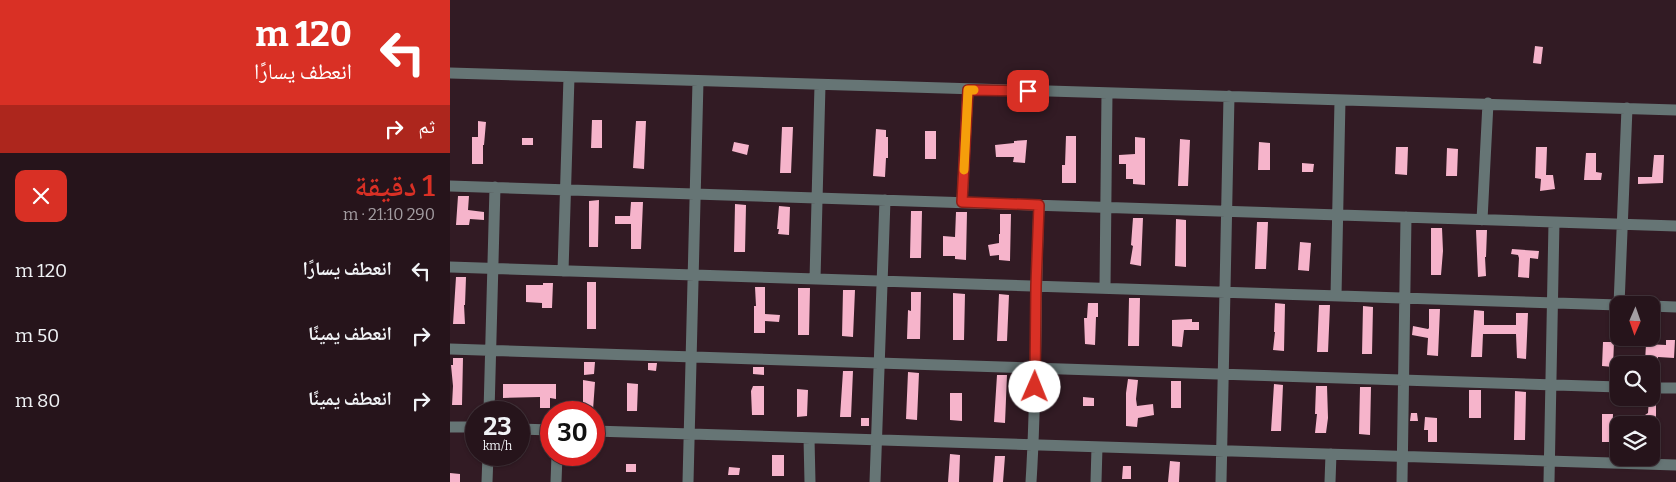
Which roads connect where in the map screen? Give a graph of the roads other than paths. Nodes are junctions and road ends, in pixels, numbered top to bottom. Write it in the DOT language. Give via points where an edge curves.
graph roads {
  1 [pos="450,73"];
  2 [pos="568,77"];
  3 [pos="698,81"];
  4 [pos="820,85"];
  5 [pos="968,90"];
  6 [pos="1108,93"];
  7 [pos="1229,96"];
  8 [pos="1340,100"];
  9 [pos="1488,103"];
  10 [pos="1627,108"];
  11 [pos="1676,110"];
  12 [pos="450,186"];
  13 [pos="495,187"];
  14 [pos="565,189"];
  15 [pos="695,194"];
  16 [pos="818,198"];
  17 [pos="885,200"];
  18 [pos="962,202"];
  19 [pos="1039,205"];
  20 [pos="1107,207"];
  21 [pos="1227,211"];
  22 [pos="1338,215"];
  23 [pos="1406,217"];
  24 [pos="1482,220"];
  25 [pos="1554,222"];
  26 [pos="1623,224"];
  27 [pos="1676,226"];
  28 [pos="450,267"];
  29 [pos="493,268"];
  30 [pos="563,270"];
  31 [pos="693,275"];
  32 [pos="815,279"];
  33 [pos="882,281"];
  34 [pos="1036,286"];
  35 [pos="1104,288"];
  36 [pos="1224,292"];
  37 [pos="1336,296"];
  38 [pos="1619,296"];
  39 [pos="1405,298"];
  40 [pos="1553,303"];
  41 [pos="1610,305"];
  42 [pos="1660,306"];
  43 [pos="1676,307"];
  44 [pos="450,349"];
  45 [pos="490,350"];
  46 [pos="691,357"];
  47 [pos="879,363"];
  48 [pos="1036,368"];
  49 [pos="1222,374"];
  50 [pos="1404,380"];
  51 [pos="1551,384"];
  52 [pos="1610,387"];
  53 [pos="1660,388"];
  54 [pos="1676,388"];
  55 [pos="489,401"];
  56 [pos="450,427"];
  57 [pos="465,427"];
  58 [pos="605,431"];
  59 [pos="688,434"];
  60 [pos="809,438"];
  61 [pos="876,440"];
  62 [pos="1033,445"];
  63 [pos="1097,447"];
  64 [pos="1222,451"];
  65 [pos="1331,454"];
  66 [pos="1403,457"];
  67 [pos="1550,461"];
  68 [pos="1676,465"];
  69 [pos="488,466"];
  70 [pos="557,466"];
  71 [pos="487,482"];
  72 [pos="556,482"];
  73 [pos="688,482"];
  74 [pos="810,482"];
  75 [pos="875,482"];
  76 [pos="1031,482"];
  77 [pos="1096,482"];
  78 [pos="1221,482"];
  79 [pos="1330,482"];
  80 [pos="1402,482"];
  81 [pos="1549,482"];
  1 -- 2 [label="street"];
  2 -- 3 [label="street"];
  2 -- 14 [label="street"];
  3 -- 4 [label="street"];
  3 -- 15 [label="street"];
  4 -- 5 [label="street"];
  4 -- 16 [label="street"];
  5 -- 6 [label="street"];
  5 -- 18 [label="street"];
  6 -- 7 [label="street"];
  6 -- 20 [label="street"];
  7 -- 8 [label="street"];
  7 -- 21 [label="street"];
  8 -- 9 [label="street"];
  8 -- 22 [label="street"];
  9 -- 10 [label="street"];
  9 -- 24 [label="street"];
  10 -- 11 [label="street"];
  10 -- 26 [label="street"];
  12 -- 13 [label="street"];
  13 -- 14 [label="street"];
  13 -- 29 [label="street"];
  14 -- 15 [label="street"];
  14 -- 30 [label="street"];
  15 -- 16 [label="street"];
  15 -- 31 [label="street"];
  16 -- 17 [label="street"];
  16 -- 32 [label="street"];
  17 -- 18 [label="street"];
  17 -- 33 [label="street"];
  18 -- 19 [label="street"];
  19 -- 20 [label="street"];
  19 -- 34 [label="street"];
  20 -- 21 [label="street"];
  20 -- 35 [label="street"];
  21 -- 22 [label="street"];
  21 -- 36 [label="street"];
  22 -- 23 [label="street"];
  22 -- 37 [label="street"];
  23 -- 24 [label="street"];
  23 -- 39 [label="street"];
  24 -- 25 [label="street"];
  25 -- 26 [label="street"];
  25 -- 40 [label="street"];
  26 -- 27 [label="street"];
  26 -- 38 [label="street"];
  28 -- 29 [label="street"];
  29 -- 30 [label="street"];
  29 -- 45 [label="street"];
  30 -- 31 [label="street"];
  31 -- 32 [label="street"];
  31 -- 46 [label="street"];
  32 -- 33 [label="street"];
  33 -- 34 [label="street"];
  33 -- 47 [label="street"];
  34 -- 35 [label="street"];
  34 -- 48 [label="street"];
  35 -- 36 [label="street"];
  36 -- 37 [label="street"];
  36 -- 49 [label="street"];
  37 -- 39 [label="street"];
  39 -- 40 [label="street"];
  39 -- 50 [label="street"];
  40 -- 41 [label="street"];
  40 -- 51 [label="street"];
  42 -- 43 [label="street"];
  44 -- 45 [label="street"];
  45 -- 46 [label="street"];
  45 -- 55 [label="street"];
  46 -- 47 [label="street"];
  46 -- 59 [label="street"];
  47 -- 48 [label="street"];
  47 -- 61 [label="street"];
  48 -- 49 [label="street"];
  48 -- 62 [label="street"];
  49 -- 50 [label="street"];
  49 -- 64 [label="street"];
  50 -- 51 [label="street"];
  50 -- 66 [label="street"];
  51 -- 52 [label="street"];
  51 -- 67 [label="street"];
  53 -- 54 [label="street"];
  56 -- 57 [label="street"];
  58 -- 59 [label="street"];
  59 -- 60 [label="street"];
  59 -- 73 [label="street"];
  60 -- 61 [label="street"];
  60 -- 74 [label="street"];
  61 -- 62 [label="street"];
  61 -- 75 [label="street"];
  62 -- 63 [label="street"];
  62 -- 76 [label="street"];
  63 -- 64 [label="street"];
  63 -- 77 [label="street"];
  64 -- 65 [label="street"];
  64 -- 78 [label="street"];
  65 -- 66 [label="street"];
  65 -- 79 [label="street"];
  66 -- 67 [label="street"];
  66 -- 80 [label="street"];
  67 -- 68 [label="street"];
  67 -- 81 [label="street"];
  69 -- 71 [label="street"];
  70 -- 72 [label="street"];
}
